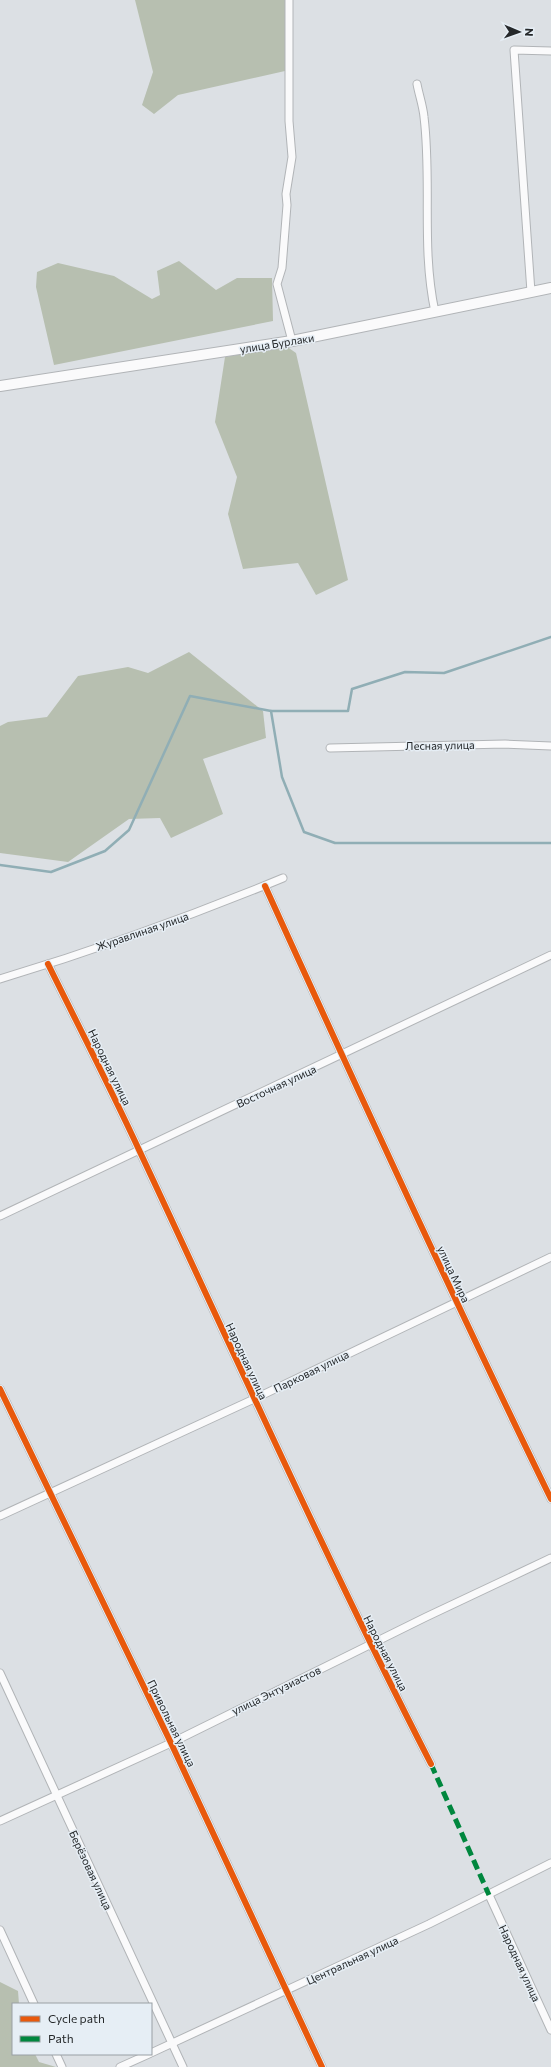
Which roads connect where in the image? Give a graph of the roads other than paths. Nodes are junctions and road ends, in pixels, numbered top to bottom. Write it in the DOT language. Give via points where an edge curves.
graph roads {
  1 [pos="289,0"];
  2 [pos="551,51"];
  3 [pos="417,84"];
  4 [pos="551,288"];
  5 [pos="531,292"];
  6 [pos="435,312"];
  7 [pos="292,341"];
  8 [pos="0,386"];
  9 [pos="551,746"];
  10 [pos="330,748"];
  11 [pos="283,878"];
  12 [pos="265,886"];
  13 [pos="551,955"];
  14 [pos="48,964"];
  15 [pos="0,979"];
  16 [pos="341,1056"];
  17 [pos="139,1151"];
  18 [pos="0,1216"];
  19 [pos="551,1257"];
  20 [pos="456,1302"];
  21 [pos="0,1389"];
  22 [pos="254,1399"];
  23 [pos="49,1494"];
  24 [pos="551,1499"];
  25 [pos="0,1516"];
  26 [pos="551,1558"];
  27 [pos="370,1644"];
  28 [pos="0,1673"];
  29 [pos="170,1743"];
  30 [pos="432,1764"];
  31 [pos="56,1795"];
  32 [pos="0,1821"];
  33 [pos="551,1864"];
  34 [pos="489,1895"];
  35 [pos="0,1930"];
  36 [pos="286,1991"];
  37 [pos="34,2003"];
  38 [pos="551,2030"];
  39 [pos="172,2043"];
  40 [pos="152,2052"];
  41 [pos="56,2055"];
  42 [pos="146,2055"];
  43 [pos="62,2067"];
  44 [pos="120,2067"];
  45 [pos="183,2067"];
  46 [pos="322,2067"];
  1 -- 7 [label="street" via="288,120 292,157 286,194 282,268 277,284"];
  2 -- 5 [label="street" via="514,50"];
  3 -- 6 [label="street" via="424,116 426,228 430,288"];
  4 -- 5 [label="street, улица Бурлаки"];
  5 -- 6 [label="street, улица Бурлаки"];
  6 -- 7 [label="street, улица Бурлаки"];
  7 -- 8 [label="street, улица Бурлаки"];
  9 -- 10 [label="street, Лесная улица" via="505,744"];
  11 -- 12 [label="street, Журавлиная улица"];
  12 -- 14 [label="street, Журавлиная улица"];
  12 -- 16 [label="street, улица Мира"];
  13 -- 16 [label="street, Восточная улица"];
  14 -- 15 [label="street, Журавлиная улица"];
  14 -- 17 [label="street, Народная улица"];
  16 -- 17 [label="street, Восточная улица"];
  16 -- 20 [label="street, улица Мира"];
  17 -- 18 [label="street, Восточная улица"];
  17 -- 22 [label="street, Народная улица"];
  19 -- 20 [label="street, Парковая улица"];
  20 -- 22 [label="street, Парковая улица"];
  20 -- 24 [label="street, улица Мира"];
  21 -- 23 [label="street, Привольная улица"];
  22 -- 23 [label="street, Парковая улица"];
  22 -- 27 [label="street, Народная улица"];
  23 -- 25 [label="street, Парковая улица"];
  23 -- 29 [label="street, Привольная улица"];
  26 -- 27 [label="street, улица Энтузиастов"];
  27 -- 29 [label="street, улица Энтузиастов"];
  27 -- 30 [label="street, Народная улица"];
  28 -- 31 [label="street, Берёзовая улица"];
  29 -- 31 [label="street, улица Энтузиастов"];
  29 -- 36 [label="street, Привольная улица"];
  31 -- 32 [label="street, улица Энтузиастов"];
  31 -- 39 [label="street, Берёзовая улица"];
  33 -- 34 [label="street, Центральная улица"];
  34 -- 36 [label="street, Центральная улица"];
  34 -- 38 [label="street, Народная улица"];
  35 -- 37 [label="street"];
  36 -- 39 [label="street, Центральная улица"];
  36 -- 46 [label="street, Привольная улица"];
  39 -- 40 [label="street, Центральная улица"];
  39 -- 45 [label="street, Берёзовая улица"];
  41 -- 43 [label="street"];
  42 -- 44 [label="street, Центральная улица"];
}
